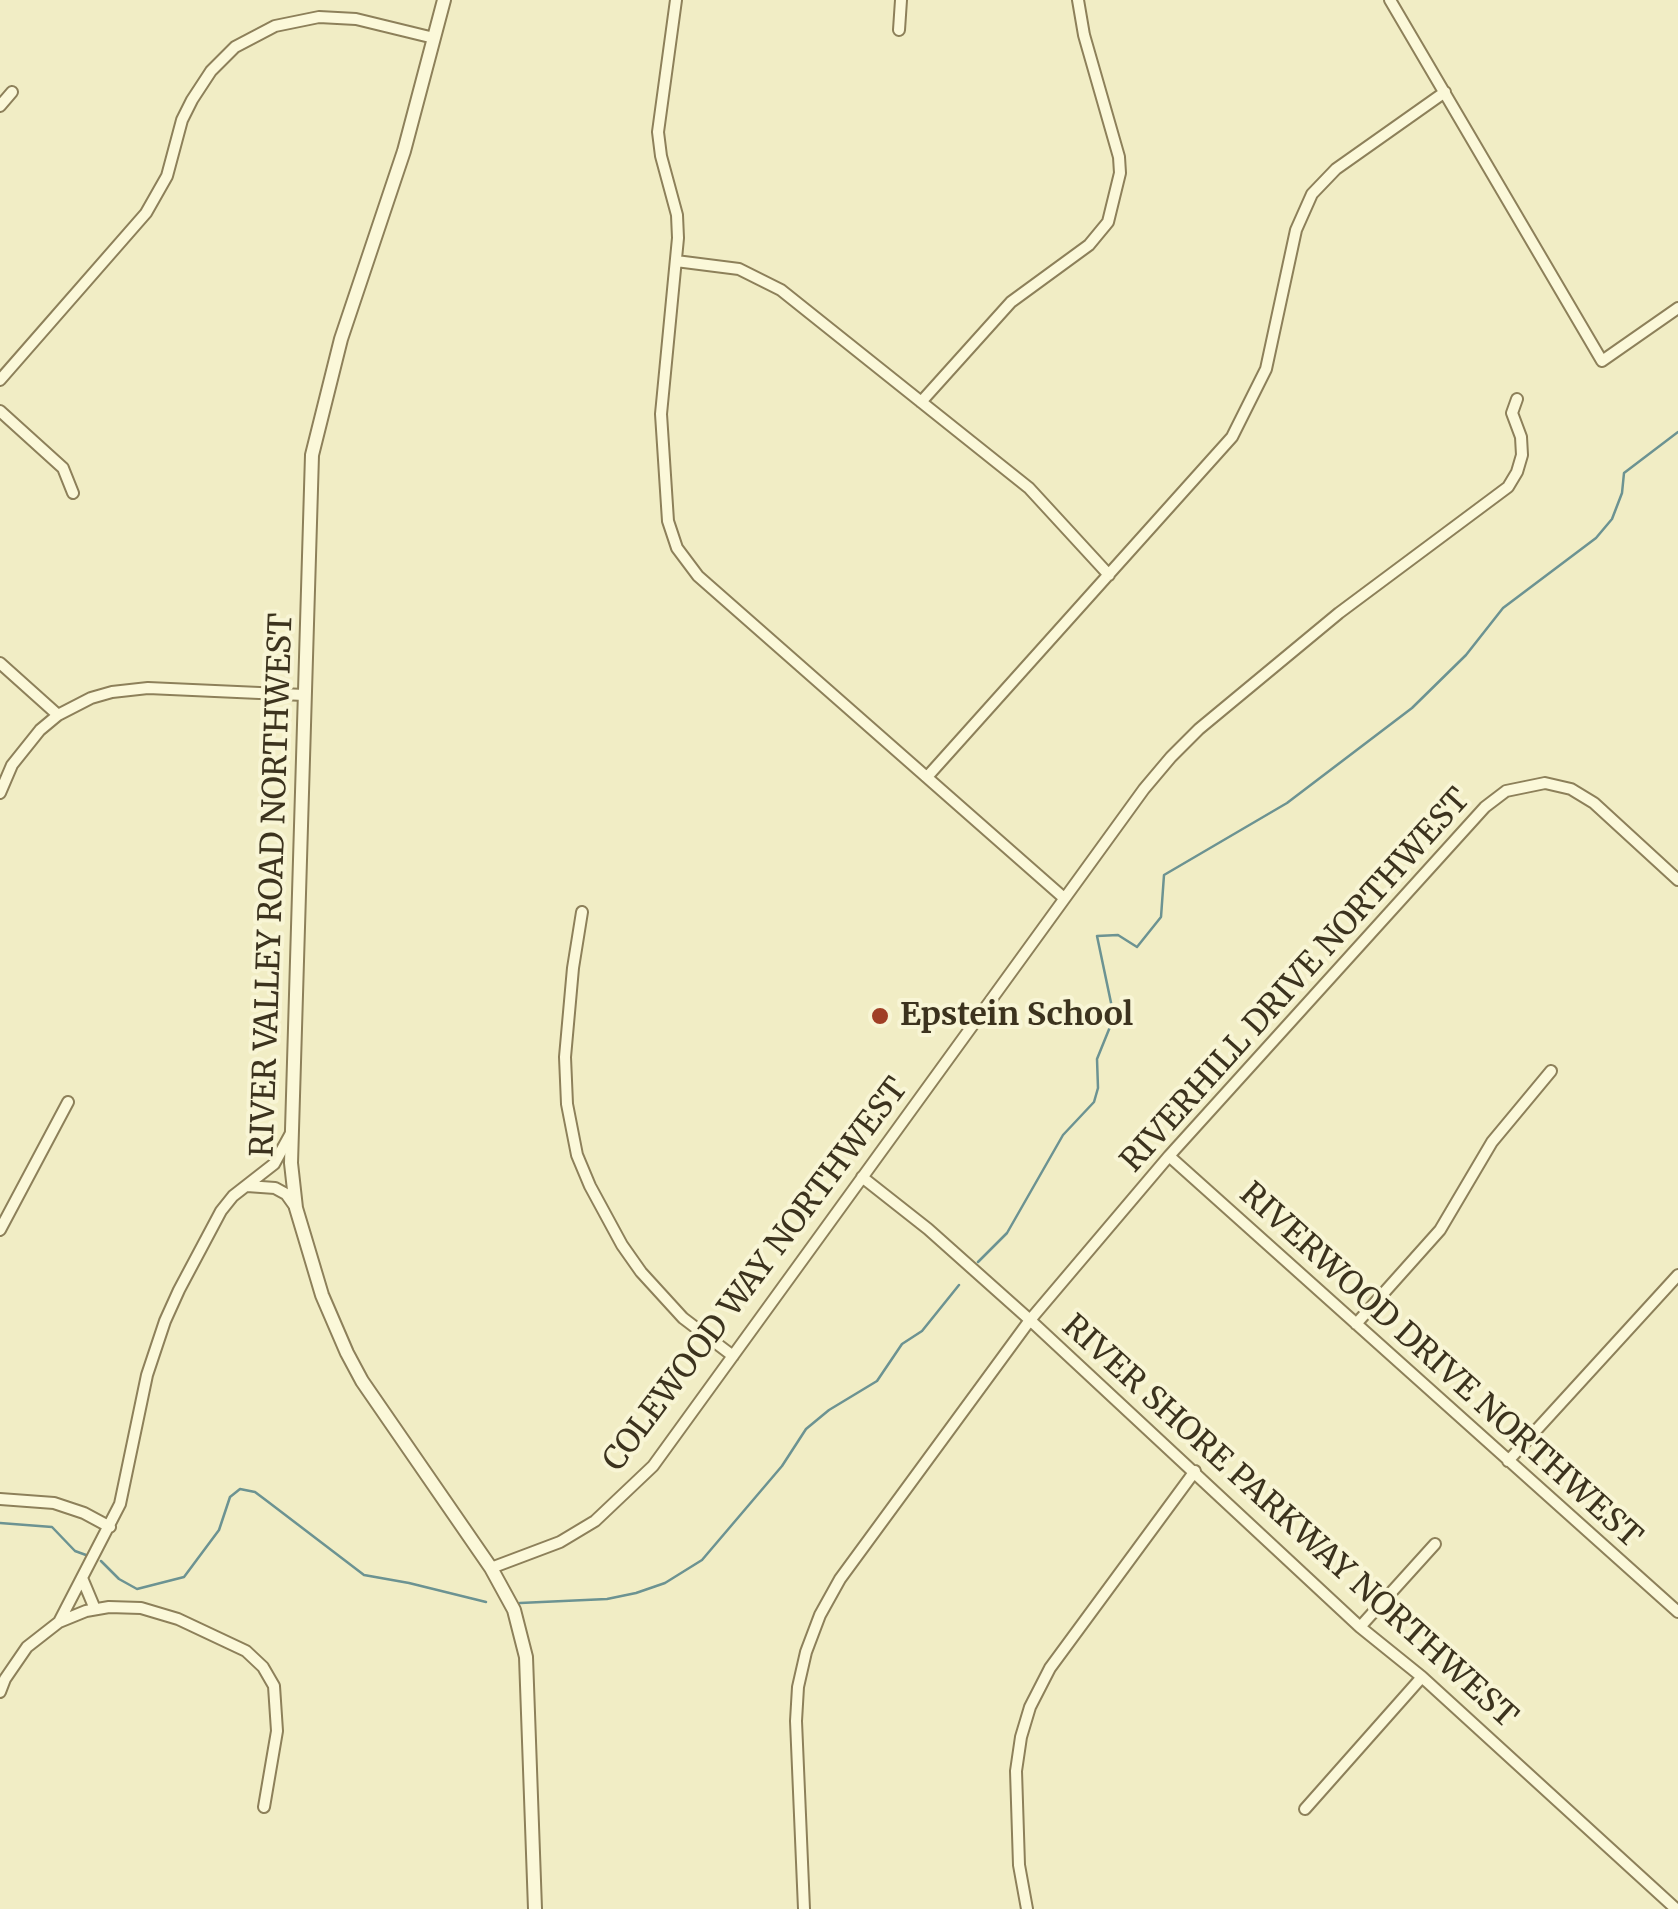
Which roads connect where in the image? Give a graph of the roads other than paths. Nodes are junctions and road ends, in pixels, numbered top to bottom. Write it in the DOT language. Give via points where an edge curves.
graph roads {
  1 [pos="444,0"];
  2 [pos="676,0"];
  3 [pos="901,0"];
  4 [pos="1078,0"];
  5 [pos="1390,0"];
  6 [pos="899,30"];
  7 [pos="434,38"];
  8 [pos="12,92"];
  9 [pos="1445,92"];
  10 [pos="0,106"];
  11 [pos="676,261"];
  12 [pos="1678,308"];
  13 [pos="0,380"];
  14 [pos="1517,399"];
  15 [pos="921,402"];
  16 [pos="0,411"];
  17 [pos="73,494"];
  18 [pos="1109,575"];
  19 [pos="0,663"];
  20 [pos="304,695"];
  21 [pos="58,715"];
  22 [pos="926,777"];
  23 [pos="0,793"];
  24 [pos="1678,880"];
  25 [pos="1064,898"];
  26 [pos="582,912"];
  27 [pos="1550,1071"];
  28 [pos="68,1102"];
  29 [pos="290,1135"];
  30 [pos="1169,1156"];
  31 [pos="862,1178"];
  32 [pos="246,1186"];
  33 [pos="296,1208"];
  34 [pos="0,1230"];
  35 [pos="1678,1275"];
  36 [pos="1030,1320"];
  37 [pos="1356,1324"];
  38 [pos="732,1356"];
  39 [pos="1508,1461"];
  40 [pos="1195,1471"];
  41 [pos="0,1499"];
  42 [pos="110,1527"];
  43 [pos="1435,1544"];
  44 [pos="491,1568"];
  45 [pos="82,1578"];
  46 [pos="95,1609"];
  47 [pos="1678,1612"];
  48 [pos="60,1622"];
  49 [pos="1360,1627"];
  50 [pos="1422,1678"];
  51 [pos="0,1692"];
  52 [pos="264,1807"];
  53 [pos="1305,1809"];
  54 [pos="534,1909"];
  55 [pos="804,1909"];
  56 [pos="1027,1909"];
  57 [pos="1676,1909"];
  1 -- 7 [label="street, RIVER VALLEY ROAD NORTHWEST"];
  2 -- 11 [label="street" via="658,132 677,215"];
  3 -- 6 [label="street"];
  4 -- 15 [label="street" via="1120,156 1108,222 1089,245 1011,302"];
  5 -- 9 [label="street"];
  7 -- 13 [label="street" via="319,17 275,26 235,47 192,100 146,214"];
  7 -- 20 [label="street, RIVER VALLEY ROAD NORTHWEST" via="312,454"];
  8 -- 10 [label="street"];
  9 -- 12 [label="street" via="1602,361"];
  9 -- 18 [label="street" via="1336,168 1312,194 1296,230 1266,369 1241,422"];
  11 -- 15 [label="street" via="768,280"];
  11 -- 22 [label="street" via="661,414 668,521 677,548 698,576"];
  14 -- 25 [label="street, COLEWOOD WAY NORTHWEST" via="1512,413 1522,455 1508,487 1200,729 1144,789"];
  15 -- 18 [label="street" via="1029,488"];
  16 -- 17 [label="street" via="63,468"];
  18 -- 22 [label="street"];
  19 -- 21 [label="street"];
  20 -- 21 [label="street" via="130,689"];
  20 -- 29 [label="street, RIVER VALLEY ROAD NORTHWEST"];
  21 -- 23 [label="street" via="24,747"];
  22 -- 25 [label="street"];
  24 -- 30 [label="street, RIVERHILL DRIVE NORTHWEST" via="1571,788 1532,783 1506,791"];
  25 -- 31 [label="street, COLEWOOD WAY NORTHWEST"];
  26 -- 38 [label="street" via="564,1057 577,1155 641,1272 683,1318"];
  27 -- 37 [label="street" via="1492,1142 1440,1230"];
  28 -- 34 [label="street"];
  29 -- 32 [label="street" via="274,1164"];
  29 -- 33 [label="street, RIVER VALLEY ROAD NORTHWEST"];
  30 -- 36 [label="street, RIVERHILL DRIVE NORTHWEST"];
  30 -- 37 [label="street, RIVERWOOD DRIVE NORTHWEST"];
  31 -- 36 [label="street, RIVER SHORE PARKWAY NORTHWEST"];
  31 -- 38 [label="street, COLEWOOD WAY NORTHWEST"];
  32 -- 33 [label="street" via="275,1188"];
  32 -- 42 [label="street" via="222,1211 164,1321"];
  33 -- 44 [label="street, RIVER VALLEY ROAD NORTHWEST" via="354,1367"];
  35 -- 39 [label="street"];
  36 -- 40 [label="street, RIVER SHORE PARKWAY NORTHWEST"];
  36 -- 55 [label="street" via="820,1614 798,1687 796,1721"];
  37 -- 39 [label="street, RIVERWOOD DRIVE NORTHWEST"];
  38 -- 44 [label="street, COLEWOOD WAY NORTHWEST" via="653,1466 594,1522"];
  39 -- 47 [label="street, RIVERWOOD DRIVE NORTHWEST"];
  40 -- 49 [label="street, RIVER SHORE PARKWAY NORTHWEST"];
  40 -- 56 [label="street" via="1050,1668 1030,1707 1016,1770"];
  41 -- 42 [label="street" via="54,1503"];
  42 -- 45 [label="street"];
  43 -- 49 [label="street"];
  44 -- 54 [label="street, RIVER VALLEY ROAD NORTHWEST" via="514,1610 526,1656"];
  45 -- 46 [label="street"];
  45 -- 48 [label="street"];
  46 -- 48 [label="street"];
  46 -- 52 [label="street" via="141,1608 178,1619 246,1650 263,1668 277,1704"];
  48 -- 51 [label="street" via="28,1647"];
  49 -- 50 [label="street, RIVER SHORE PARKWAY NORTHWEST"];
  50 -- 53 [label="street"];
  50 -- 57 [label="street, RIVER SHORE PARKWAY NORTHWEST"];
}
